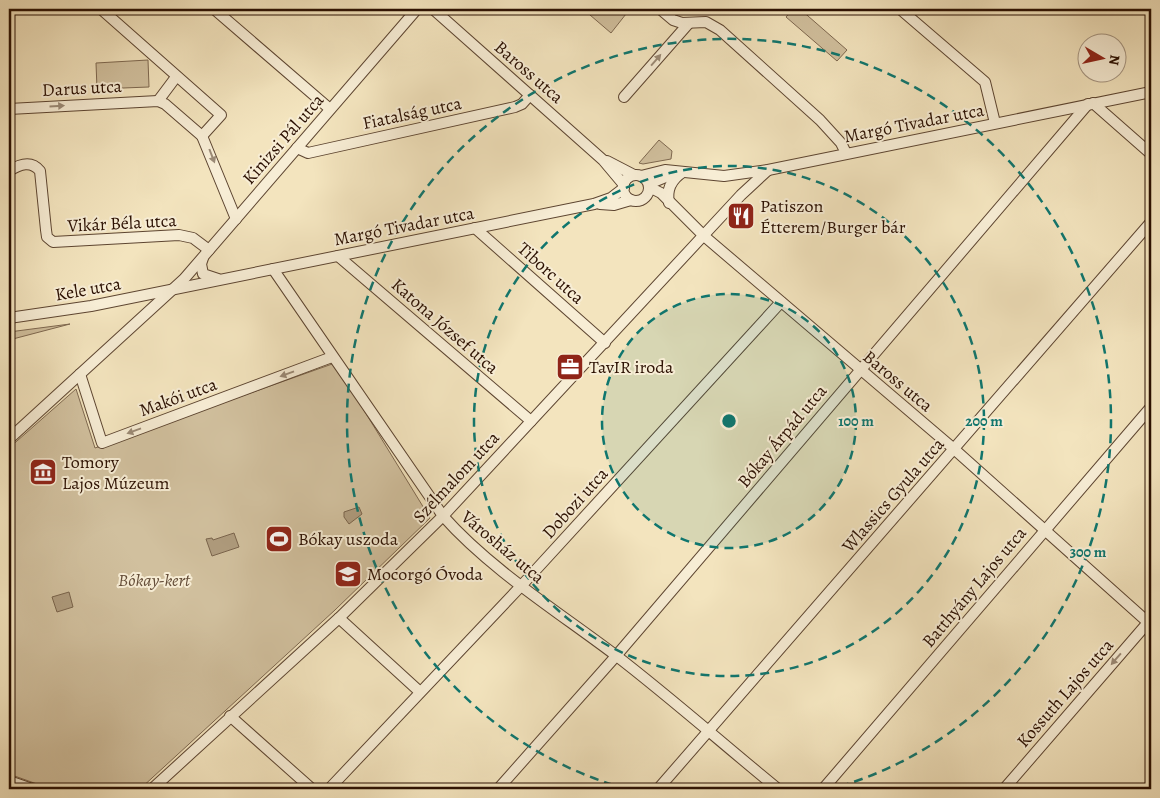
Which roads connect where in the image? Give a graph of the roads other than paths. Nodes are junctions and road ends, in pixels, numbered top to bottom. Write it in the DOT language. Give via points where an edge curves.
graph roads {
  1 [pos="101,9"];
  2 [pos="214,9"];
  3 [pos="417,9"];
  4 [pos="433,9"];
  5 [pos="660,9"];
  6 [pos="900,9"];
  7 [pos="689,23"];
  8 [pos="176,77"];
  9 [pos="1151,92"];
  10 [pos="530,95"];
  11 [pos="624,97"];
  12 [pos="158,101"];
  13 [pos="1091,103"];
  14 [pos="9,108"];
  15 [pos="330,109"];
  16 [pos="995,123"];
  17 [pos="202,136"];
  18 [pos="297,148"];
  19 [pos="846,153"];
  20 [pos="1151,154"];
  21 [pos="604,160"];
  22 [pos="768,170"];
  23 [pos="9,171"];
  24 [pos="683,172"];
  25 [pos="638,175"];
  26 [pos="649,186"];
  27 [pos="624,187"];
  28 [pos="645,198"];
  29 [pos="631,200"];
  30 [pos="594,204"];
  31 [pos="669,204"];
  32 [pos="236,219"];
  33 [pos="1151,222"];
  34 [pos="475,228"];
  35 [pos="704,236"];
  36 [pos="206,253"];
  37 [pos="338,256"];
  38 [pos="273,269"];
  39 [pos="219,280"];
  40 [pos="174,289"];
  41 [pos="781,302"];
  42 [pos="9,318"];
  43 [pos="605,343"];
  44 [pos="332,357"];
  45 [pos="859,370"];
  46 [pos="80,374"];
  47 [pos="1151,406"];
  48 [pos="531,421"];
  49 [pos="9,438"];
  50 [pos="954,449"];
  51 [pos="443,516"];
  52 [pos="1044,529"];
  53 [pos="522,586"];
  54 [pos="340,618"];
  55 [pos="1150,622"];
  56 [pos="616,656"];
  57 [pos="420,692"];
  58 [pos="230,716"];
  59 [pos="708,732"];
  60 [pos="9,781"];
  61 [pos="32,789"];
  62 [pos="152,789"];
  63 [pos="312,789"];
  64 [pos="328,789"];
  65 [pos="498,789"];
  66 [pos="658,789"];
  67 [pos="778,789"];
  68 [pos="823,789"];
  69 [pos="1004,789"];
  1 -- 8 [label="street"];
  2 -- 15 [label="street"];
  3 -- 15 [label="street, Kinizsi Pál utca"];
  4 -- 10 [label="street, Baross utca"];
  5 -- 7 [label="street" via="673,20"];
  6 -- 16 [label="street" via="985,82"];
  11 -- 7 [label="street, one-way"];
  7 -- 19 [label="street" via="706,22 720,30 820,120"];
  8 -- 12 [label="street"];
  8 -- 17 [label="street" via="220,115"];
  9 -- 13 [label="street, Margó Tivadar utca"];
  10 -- 18 [label="street, Fiatalság utca" via="515,107 308,152"];
  10 -- 21 [label="street, Baross utca"];
  14 -- 12 [label="street, Darus utca, one-way"];
  12 -- 17 [label="street" via="170,107"];
  13 -- 16 [label="street, Margó Tivadar utca"];
  13 -- 20 [label="street"];
  13 -- 45 [label="street, Bókay Árpád utca"];
  15 -- 18 [label="street, Kinizsi Pál utca"];
  16 -- 19 [label="street, Margó Tivadar utca"];
  17 -- 32 [label="street, one-way"];
  18 -- 32 [label="street, Kinizsi Pál utca"];
  19 -- 22 [label="street, Margó Tivadar utca"];
  21 -- 25 [label="street, Baross utca"];
  21 -- 27 [label="street, Baross utca"];
  22 -- 24 [label="street, Margó Tivadar utca" via="724,176"];
  22 -- 35 [label="street, Szélmalom utca"];
  23 -- 36 [label="street, Vikár Béla utca" via="25,164 36,166 40,171 47,237 53,242 179,235 193,238"];
  24 -- 25 [label="street, Margó Tivadar utca" via="657,171"];
  24 -- 26 [label="street, Margó Tivadar utca" via="660,178"];
  24 -- 31 [label="street" via="671,183"];
  25 -- 26 [label="street"];
  25 -- 27 [label="street" via="628,178"];
  26 -- 28 [label="street"];
  26 -- 31 [label="street, Baross utca" via="661,193"];
  27 -- 29 [label="street"];
  27 -- 30 [label="street, Margó Tivadar utca" via="611,198"];
  28 -- 29 [label="street"];
  28 -- 31 [label="street, Baross utca"];
  29 -- 30 [label="street, Margó Tivadar utca" via="614,205"];
  30 -- 34 [label="street, Margó Tivadar utca"];
  31 -- 35 [label="street, Baross utca"];
  32 -- 36 [label="street, Kinizsi Pál utca"];
  33 -- 50 [label="street, Wlassics Gyula utca"];
  34 -- 37 [label="street, Margó Tivadar utca"];
  34 -- 43 [label="street, Tiborc utca"];
  35 -- 41 [label="street, Baross utca"];
  35 -- 43 [label="street, Szélmalom utca"];
  36 -- 39 [label="street" via="201,264 204,274"];
  36 -- 40 [label="street, Kinizsi Pál utca"];
  37 -- 38 [label="street, Margó Tivadar utca"];
  37 -- 48 [label="street, Katona József utca"];
  38 -- 39 [label="street, Margó Tivadar utca"];
  38 -- 44 [label="street, Városház utca"];
  39 -- 40 [label="street, Margó Tivadar utca"];
  40 -- 42 [label="street, Kele utca"];
  40 -- 46 [label="street"];
  41 -- 45 [label="street, Baross utca"];
  41 -- 53 [label="street, Dobozi utca"];
  43 -- 48 [label="street, Szélmalom utca"];
  44 -- 46 [label="street, Makói utca, one-way" via="102,443"];
  44 -- 51 [label="street, Városház utca"];
  45 -- 50 [label="street, Baross utca"];
  45 -- 56 [label="street, Bókay Árpád utca"];
  46 -- 49 [label="street"];
  47 -- 52 [label="street, Batthyány Lajos utca"];
  48 -- 51 [label="street, Szélmalom utca"];
  50 -- 52 [label="street, Baross utca"];
  50 -- 59 [label="street, Wlassics Gyula utca"];
  51 -- 53 [label="street, Városház utca" via="457,532"];
  51 -- 54 [label="street, Szélmalom utca"];
  52 -- 55 [label="street, Baross utca"];
  52 -- 68 [label="street, Batthyány Lajos utca"];
  53 -- 56 [label="street, Városház utca"];
  53 -- 57 [label="street, Dobozi utca"];
  54 -- 57 [label="street"];
  54 -- 58 [label="street, Szélmalom utca"];
  55 -- 69 [label="street, Kossuth Lajos utca, one-way"];
  56 -- 59 [label="street, Városház utca"];
  56 -- 65 [label="street, Bókay Árpád utca"];
  57 -- 64 [label="street, Dobozi utca"];
  58 -- 62 [label="street, Szélmalom utca"];
  58 -- 63 [label="street"];
  59 -- 66 [label="street, Wlassics Gyula utca"];
  59 -- 67 [label="street, Városház utca"];
  60 -- 61 [label="street"];
}
